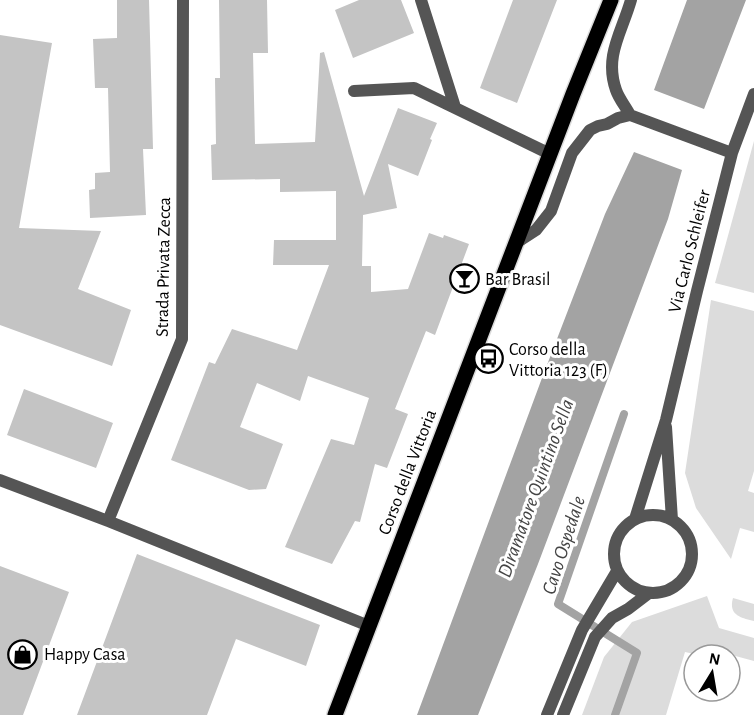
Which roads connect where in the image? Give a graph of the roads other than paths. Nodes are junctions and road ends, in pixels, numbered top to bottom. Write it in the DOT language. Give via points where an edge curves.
graph roads {
  1 [pos="183,0"];
  2 [pos="421,0"];
  3 [pos="611,0"];
  4 [pos="631,0"];
  5 [pos="354,91"];
  6 [pos="754,94"];
  7 [pos="455,107"];
  8 [pos="630,115"];
  9 [pos="732,153"];
  10 [pos="550,154"];
  11 [pos="516,243"];
  12 [pos="666,420"];
  13 [pos="0,480"];
  14 [pos="635,519"];
  15 [pos="672,520"];
  16 [pos="108,521"];
  17 [pos="617,571"];
  18 [pos="649,593"];
  19 [pos="369,626"];
  20 [pos="335,715"];
  21 [pos="548,715"];
  22 [pos="563,715"];
  1 -- 16 [label="street, Strada Privata Zecca" via="182,339"];
  2 -- 7 [label="street"];
  3 -- 10 [label="main road, Corso della Vittoria"];
  4 -- 8 [label="street" via="611,65 616,91"];
  5 -- 7 [label="street" via="414,88"];
  6 -- 9 [label="street, Via Carlo Schleifer"];
  7 -- 10 [label="street"];
  8 -- 9 [label="street"];
  8 -- 11 [label="street" via="590,130 572,153 551,211 536,230"];
  9 -- 12 [label="street, Via Carlo Schleifer"];
  10 -- 11 [label="main road, Corso della Vittoria"];
  11 -- 19 [label="main road, Corso della Vittoria"];
  12 -- 14 [label="street"];
  12 -- 15 [label="street"];
  13 -- 16 [label="street"];
  14 -- 15 [label="street" via="647,515"];
  14 -- 17 [label="street" via="625,526 614,547"];
  15 -- 18 [label="street" via="689,538 692,563 679,584 668,591"];
  16 -- 19 [label="street"];
  17 -- 18 [label="street" via="630,586"];
  17 -- 21 [label="street" via="582,630"];
  18 -- 22 [label="street" via="609,622 595,638"];
  19 -- 20 [label="main road, Corso della Vittoria"];
}
